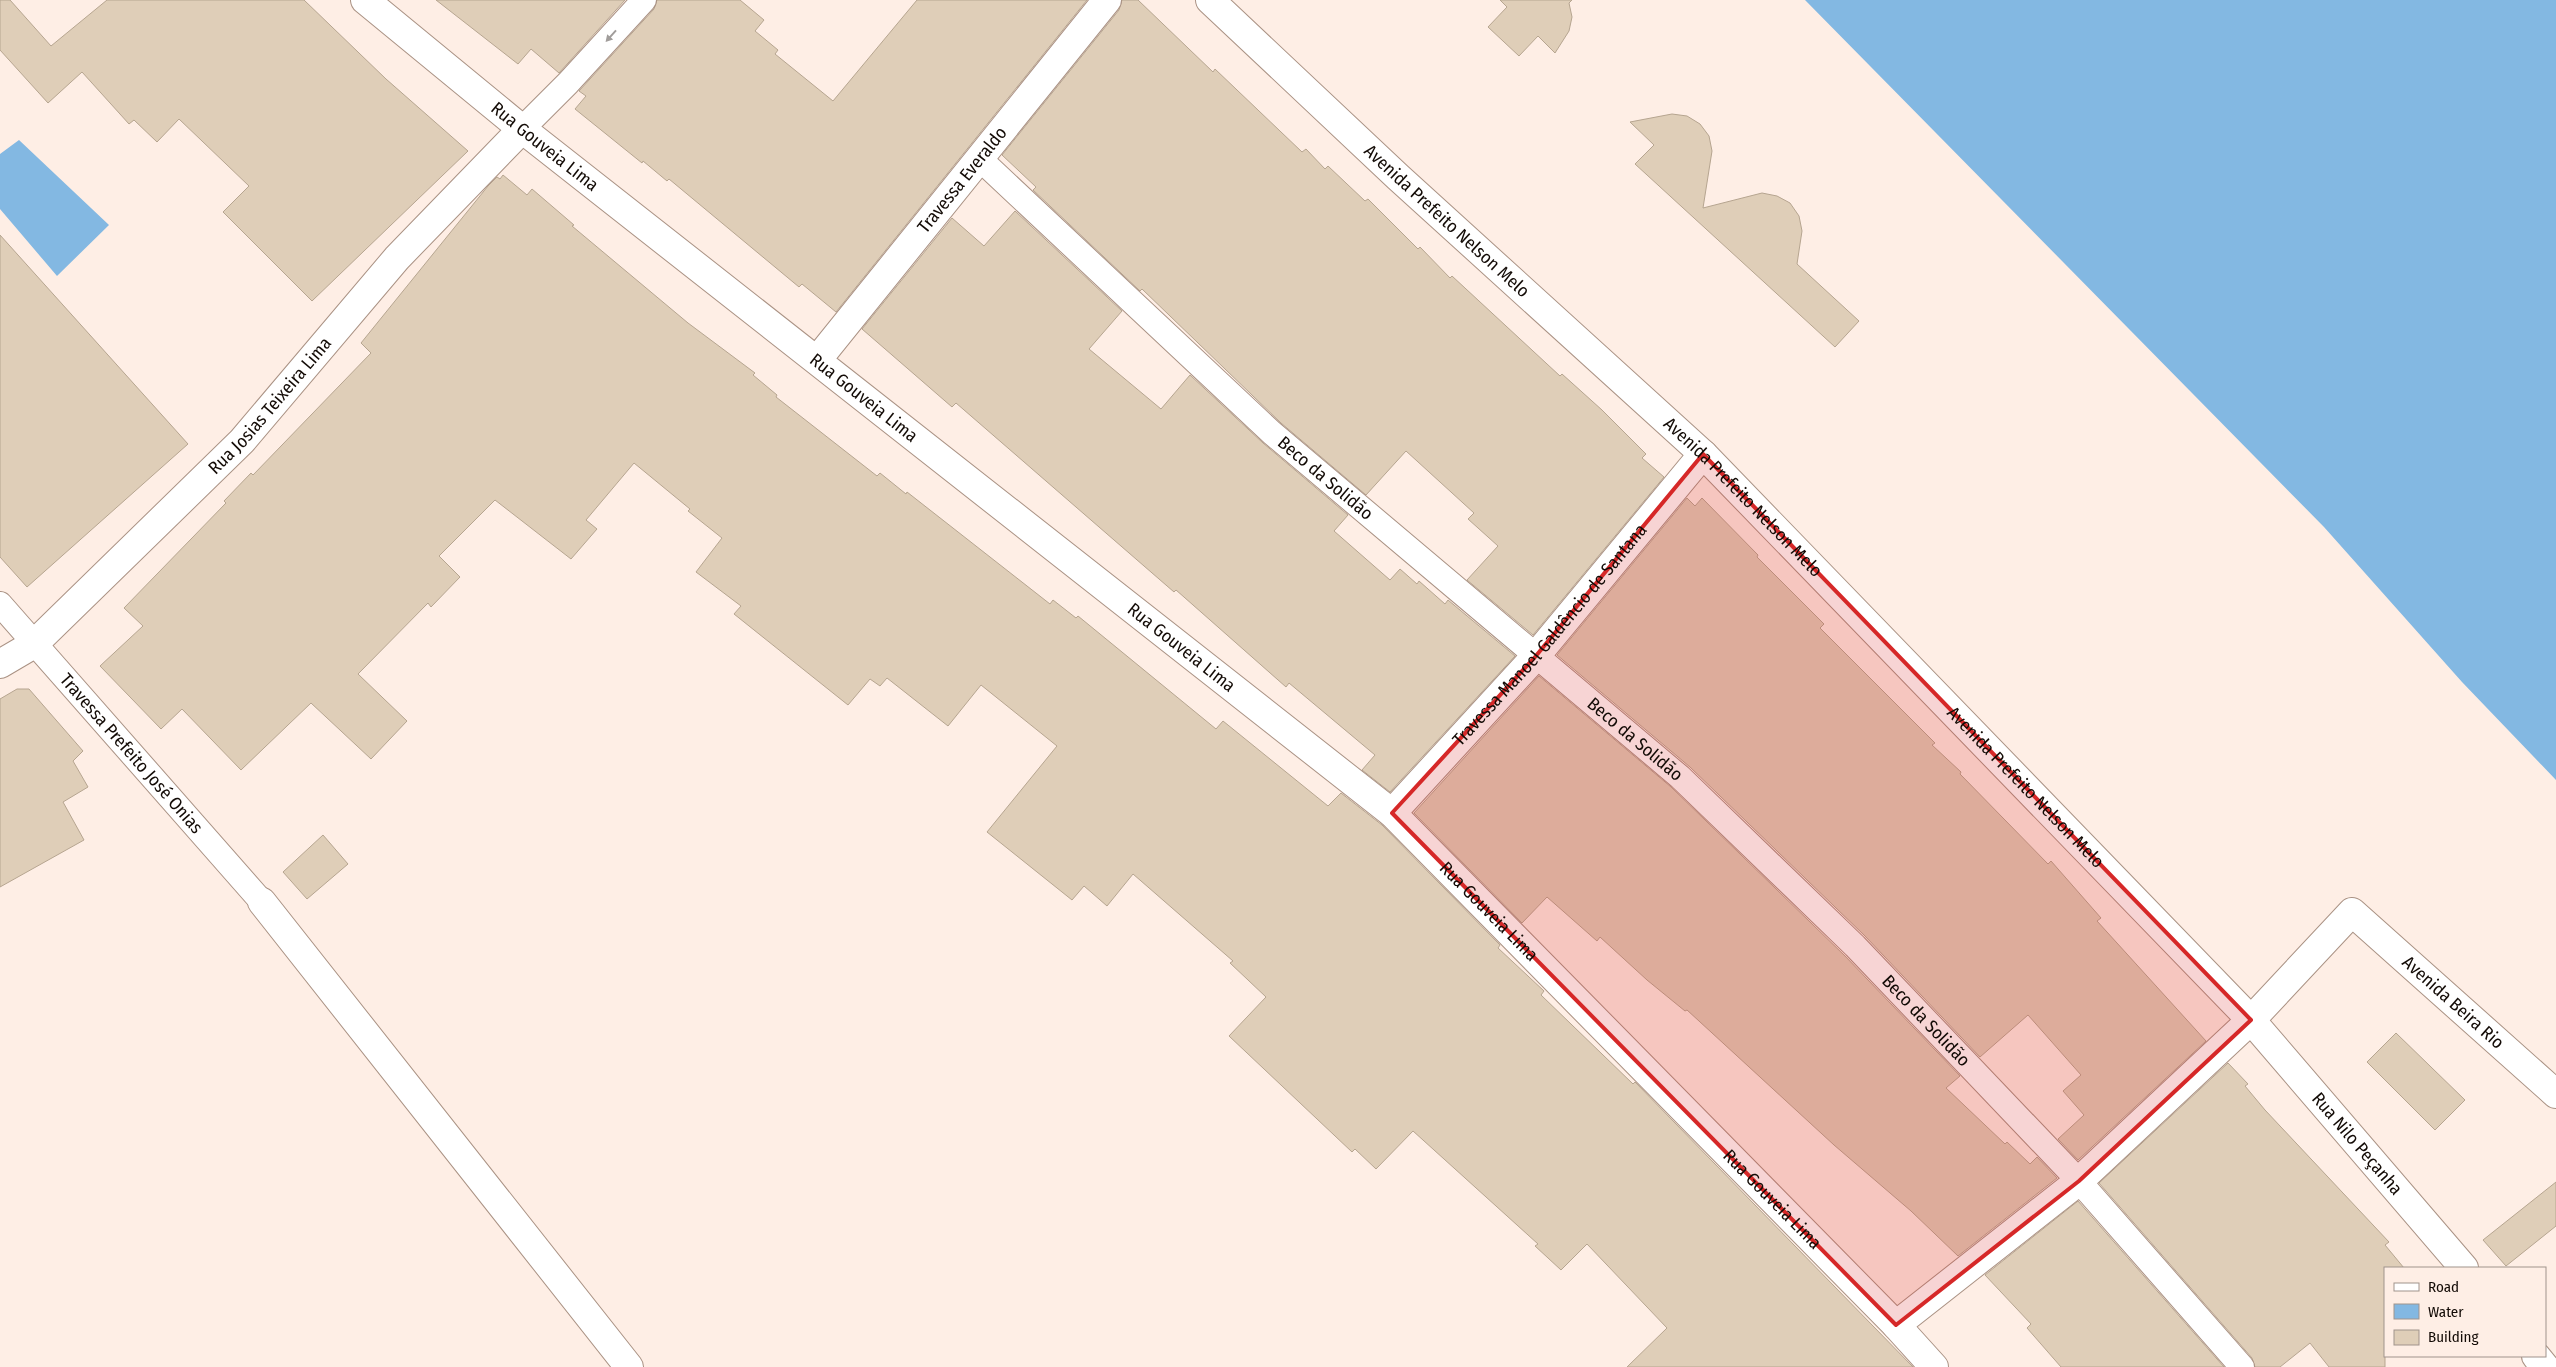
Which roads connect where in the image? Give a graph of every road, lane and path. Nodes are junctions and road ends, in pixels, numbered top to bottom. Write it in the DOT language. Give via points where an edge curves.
graph roads {
  1 [pos="365,0"];
  2 [pos="644,0"];
  3 [pos="1107,0"];
  4 [pos="1210,0"];
  5 [pos="522,129"];
  6 [pos="981,160"];
  7 [pos="818,359"];
  8 [pos="1703,454"];
  9 [pos="0,604"];
  10 [pos="34,644"];
  11 [pos="1535,657"];
  12 [pos="0,664"];
  13 [pos="1392,813"];
  14 [pos="262,902"];
  15 [pos="2251,1020"];
  16 [pos="2556,1094"];
  17 [pos="2079,1181"];
  18 [pos="2463,1267"];
  19 [pos="1896,1325"];
  20 [pos="2537,1357"];
  21 [pos="629,1367"];
  22 [pos="1934,1367"];
  23 [pos="2242,1367"];
  24 [pos="2545,1367"];
  1 -- 5 [label="street, Rua Gouveia Lima"];
  2 -- 5 [label="lane, one-way"];
  3 -- 6 [label="street, Travessa Everaldo"];
  4 -- 8 [label="street, Avenida Prefeito Nelson Melo" via="1398,177"];
  5 -- 7 [label="street, Rua Gouveia Lima"];
  5 -- 10 [label="street, Rua Josias Teixeira Lima" via="397,258 242,441"];
  6 -- 7 [label="street, Travessa Everaldo"];
  6 -- 11 [label="lane, Beco da Solidão" via="1272,433"];
  7 -- 13 [label="street, Rua Gouveia Lima"];
  8 -- 11 [label="street, Travessa Manoel Galdêncio de Santana"];
  8 -- 15 [label="street, Avenida Prefeito Nelson Melo"];
  9 -- 10 [label="lane, Travessa Prefeito José Onias"];
  10 -- 12 [label="street, Rua Josias Teixeira Lima"];
  10 -- 14 [label="lane, Travessa Prefeito José Onias"];
  11 -- 13 [label="street, Travessa Manoel Galdêncio de Santana"];
  11 -- 17 [label="lane, Beco da Solidão" via="1680,777 1855,946"];
  13 -- 19 [label="street, Rua Gouveia Lima"];
  14 -- 21 [label="street"];
  15 -- 16 [label="street, Avenida Beira Rio" via="2352,912"];
  15 -- 17 [label="street"];
  15 -- 18 [label="street, Rua Nilo Peçanha"];
  17 -- 19 [label="street"];
  17 -- 23 [label="lane, Beco da Solidão"];
  19 -- 22 [label="street, Rua Gouveia Lima"];
  20 -- 24 [label="street"];
}
